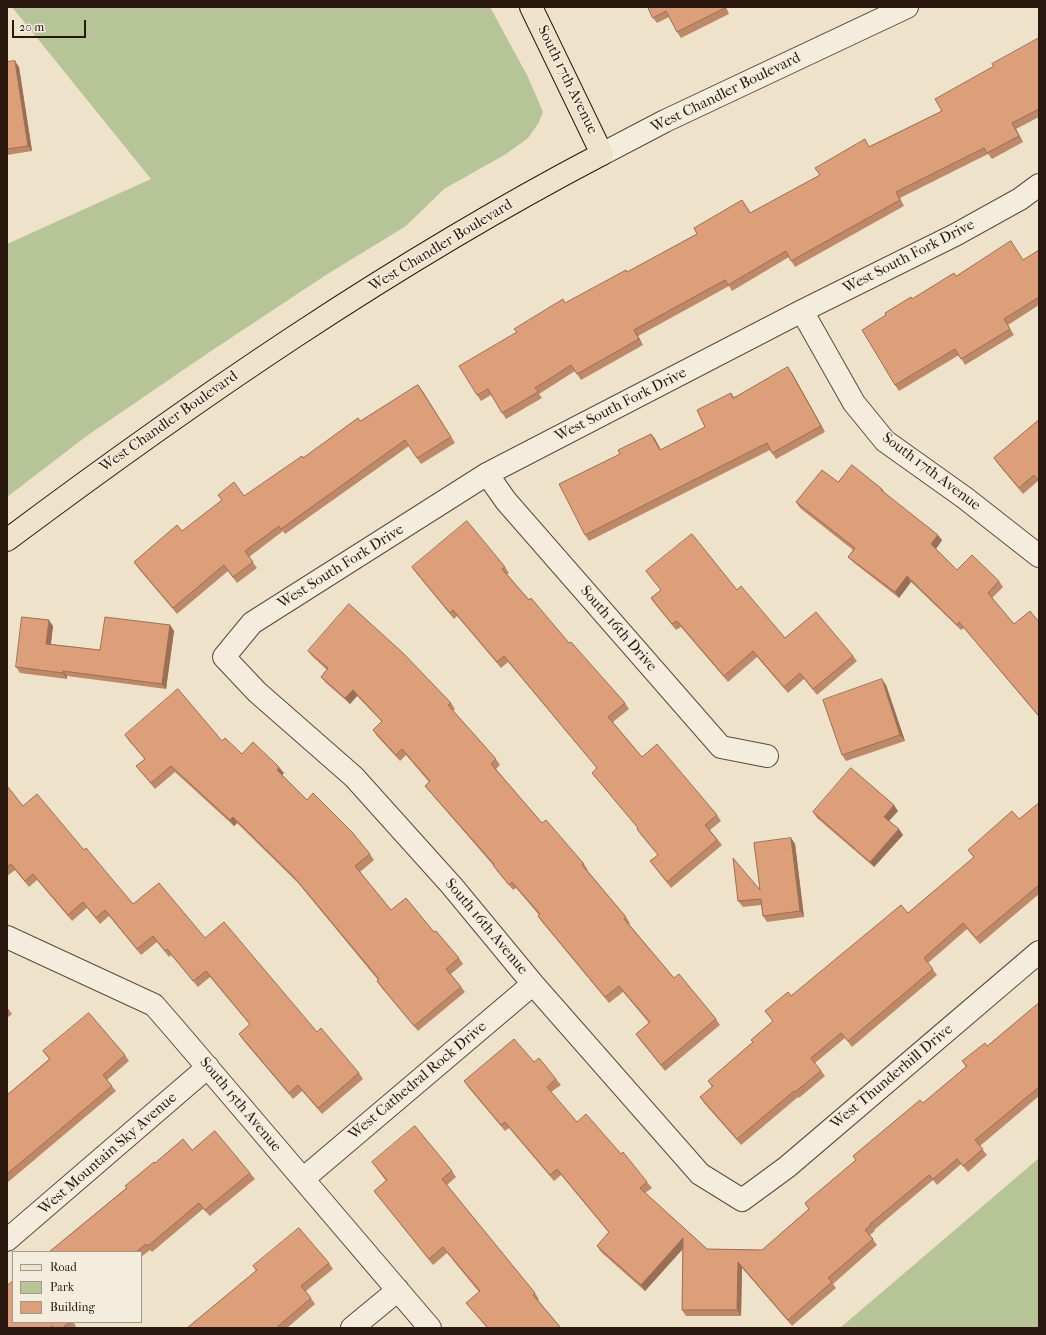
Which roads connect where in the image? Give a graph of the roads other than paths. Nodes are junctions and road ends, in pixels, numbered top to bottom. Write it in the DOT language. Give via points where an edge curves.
graph roads {
  1 [pos="531,7"];
  2 [pos="907,7"];
  3 [pos="602,154"];
  4 [pos="1039,185"];
  5 [pos="802,311"];
  6 [pos="487,474"];
  7 [pos="7,540"];
  8 [pos="1039,556"];
  9 [pos="224,657"];
  10 [pos="767,756"];
  11 [pos="7,937"];
  12 [pos="1039,952"];
  13 [pos="533,984"];
  14 [pos="208,1067"];
  15 [pos="303,1179"];
  16 [pos="742,1200"];
  17 [pos="7,1240"];
  18 [pos="398,1290"];
  19 [pos="352,1328"];
  20 [pos="430,1328"];
  1 -- 3 [label="main road, South 17th Avenue"];
  2 -- 3 [label="street, West Chandler Boulevard" via="665,121"];
  3 -- 7 [label="main road, West Chandler Boulevard" via="506,206 310,327 120,456"];
  4 -- 5 [label="street, West South Fork Drive" via="1020,199 956,235"];
  5 -- 6 [label="street, West South Fork Drive"];
  5 -- 8 [label="street, South 17th Avenue" via="854,403 885,441 965,498"];
  6 -- 9 [label="street, West South Fork Drive" via="252,623"];
  6 -- 10 [label="street, South 16th Drive" via="506,501 721,747"];
  9 -- 13 [label="street, South 16th Avenue" via="256,692 354,777 452,886"];
  11 -- 14 [label="street, South 15th Avenue" via="154,1005"];
  12 -- 16 [label="street, West Thunderhill Drive" via="787,1167"];
  13 -- 15 [label="street, West Cathedral Rock Drive"];
  13 -- 16 [label="street, South 16th Avenue" via="700,1174"];
  14 -- 15 [label="street, South 15th Avenue"];
  14 -- 17 [label="street, West Mountain Sky Avenue"];
  15 -- 18 [label="street, South 15th Avenue"];
  18 -- 19 [label="street"];
  18 -- 20 [label="street, South 15th Avenue"];
}
